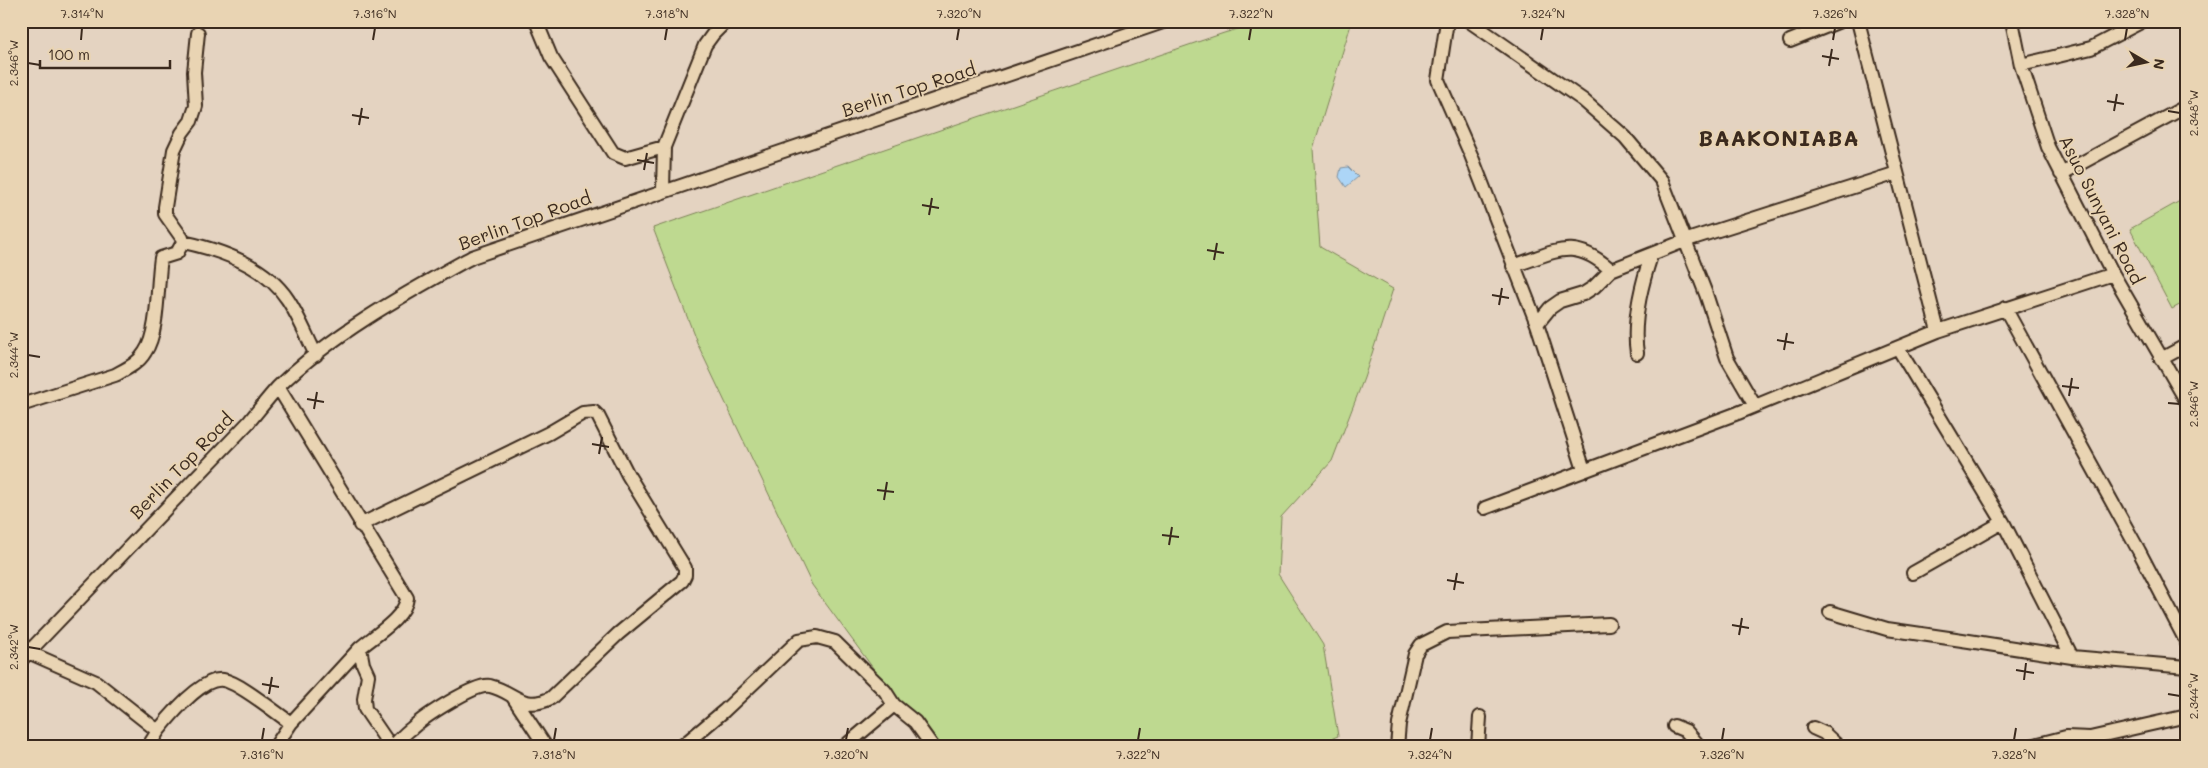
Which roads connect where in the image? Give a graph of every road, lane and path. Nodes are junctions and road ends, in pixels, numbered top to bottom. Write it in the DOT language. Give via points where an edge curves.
graph roads {
  1 [pos="536,21"];
  2 [pos="726,21"];
  3 [pos="1166,21"];
  4 [pos="1447,21"];
  5 [pos="1469,21"];
  6 [pos="1840,21"];
  7 [pos="1858,21"];
  8 [pos="2012,21"];
  9 [pos="2143,21"];
  10 [pos="198,33"];
  11 [pos="1790,41"];
  12 [pos="2021,65"];
  13 [pos="2187,106"];
  14 [pos="664,147"];
  15 [pos="1897,173"];
  16 [pos="2061,174"];
  17 [pos="664,190"];
  18 [pos="1686,240"];
  19 [pos="183,242"];
  20 [pos="1651,256"];
  21 [pos="1513,266"];
  22 [pos="1611,270"];
  23 [pos="2113,274"];
  24 [pos="2005,308"];
  25 [pos="1537,324"];
  26 [pos="1938,331"];
  27 [pos="2187,345"];
  28 [pos="1898,348"];
  29 [pos="1637,353"];
  30 [pos="316,355"];
  31 [pos="2161,359"];
  32 [pos="278,387"];
  33 [pos="2187,402"];
  34 [pos="21,405"];
  35 [pos="1755,406"];
  36 [pos="1584,470"];
  37 [pos="1485,508"];
  38 [pos="2003,522"];
  39 [pos="360,525"];
  40 [pos="1913,573"];
  41 [pos="1830,612"];
  42 [pos="1609,624"];
  43 [pos="2187,643"];
  44 [pos="360,648"];
  45 [pos="24,653"];
  46 [pos="2072,657"];
  47 [pos="2187,667"];
  48 [pos="512,697"];
  49 [pos="894,705"];
  50 [pos="2187,716"];
  51 [pos="1480,717"];
  52 [pos="291,724"];
  53 [pos="1674,726"];
  54 [pos="1813,728"];
  55 [pos="158,731"];
  56 [pos="148,747"];
  57 [pos="275,747"];
  58 [pos="392,747"];
  59 [pos="546,747"];
  60 [pos="681,747"];
  61 [pos="844,747"];
  62 [pos="933,747"];
  63 [pos="1397,747"];
  64 [pos="1478,747"];
  65 [pos="1700,747"];
  66 [pos="1839,747"];
  67 [pos="2027,747"];
  1 -- 14 [label="street" via="551,56 613,153 625,158"];
  2 -- 14 [label="street" via="705,45"];
  3 -- 17 [label="street, Berlin Top Road"];
  4 -- 21 [label="street" via="1438,80 1471,155"];
  5 -- 18 [label="street" via="1583,100 1625,137 1662,181"];
  6 -- 11 [label="street"];
  7 -- 15 [label="street"];
  8 -- 12 [label="street, Asuo Sunyani Road"];
  9 -- 12 [label="street" via="2091,48"];
  10 -- 19 [label="street" via="194,64 196,106 174,150 165,206 165,214"];
  12 -- 16 [label="street, Asuo Sunyani Road" via="2048,147"];
  13 -- 16 [label="street"];
  14 -- 17 [label="street"];
  15 -- 18 [label="street"];
  15 -- 26 [label="street"];
  16 -- 23 [label="street, Asuo Sunyani Road"];
  17 -- 30 [label="street, Berlin Top Road" via="472,257 389,303"];
  18 -- 20 [label="street"];
  18 -- 35 [label="street" via="1727,358"];
  19 -- 30 [label="street" via="223,251 268,279 287,298"];
  19 -- 34 [label="street" via="177,253 161,258 152,332 146,351 138,360 114,375"];
  20 -- 22 [label="street"];
  20 -- 29 [label="street" via="1641,287 1635,342"];
  21 -- 22 [label="street" via="1568,248 1597,257"];
  21 -- 25 [label="street"];
  22 -- 25 [label="street" via="1594,287 1550,308"];
  23 -- 24 [label="street"];
  23 -- 31 [label="street, Asuo Sunyani Road"];
  24 -- 26 [label="street"];
  24 -- 43 [label="street"];
  25 -- 36 [label="street"];
  26 -- 28 [label="street"];
  27 -- 31 [label="street"];
  28 -- 35 [label="street"];
  28 -- 38 [label="street"];
  30 -- 32 [label="street, Berlin Top Road"];
  31 -- 33 [label="street, Asuo Sunyani Road"];
  32 -- 39 [label="street"];
  32 -- 45 [label="street, Berlin Top Road" via="249,422"];
  35 -- 36 [label="street"];
  36 -- 37 [label="street"];
  38 -- 40 [label="street"];
  38 -- 46 [label="street"];
  39 -- 44 [label="street" via="406,598 399,615"];
  39 -- 48 [label="street" via="584,413 596,413 628,475 685,568 685,575 669,594 618,634 551,698 538,704"];
  41 -- 46 [label="street" via="1887,628"];
  42 -- 63 [label="street" via="1447,632 1421,645 1415,654"];
  44 -- 52 [label="street"];
  44 -- 58 [label="street" via="368,675 365,709"];
  45 -- 55 [label="street" via="96,682"];
  46 -- 47 [label="street"];
  48 -- 58 [label="street" via="490,686 471,691 426,717"];
  48 -- 59 [label="street"];
  49 -- 60 [label="street" via="885,691 835,642 810,637 799,640"];
  49 -- 61 [label="street"];
  49 -- 62 [label="street" via="915,722"];
  50 -- 67 [label="street" via="2090,738 2066,737"];
  51 -- 64 [label="street"];
  52 -- 55 [label="street" via="232,682 222,680 206,686 178,705"];
  52 -- 57 [label="street"];
  53 -- 65 [label="street" via="1686,731"];
  54 -- 66 [label="street"];
  55 -- 56 [label="street"];
}
